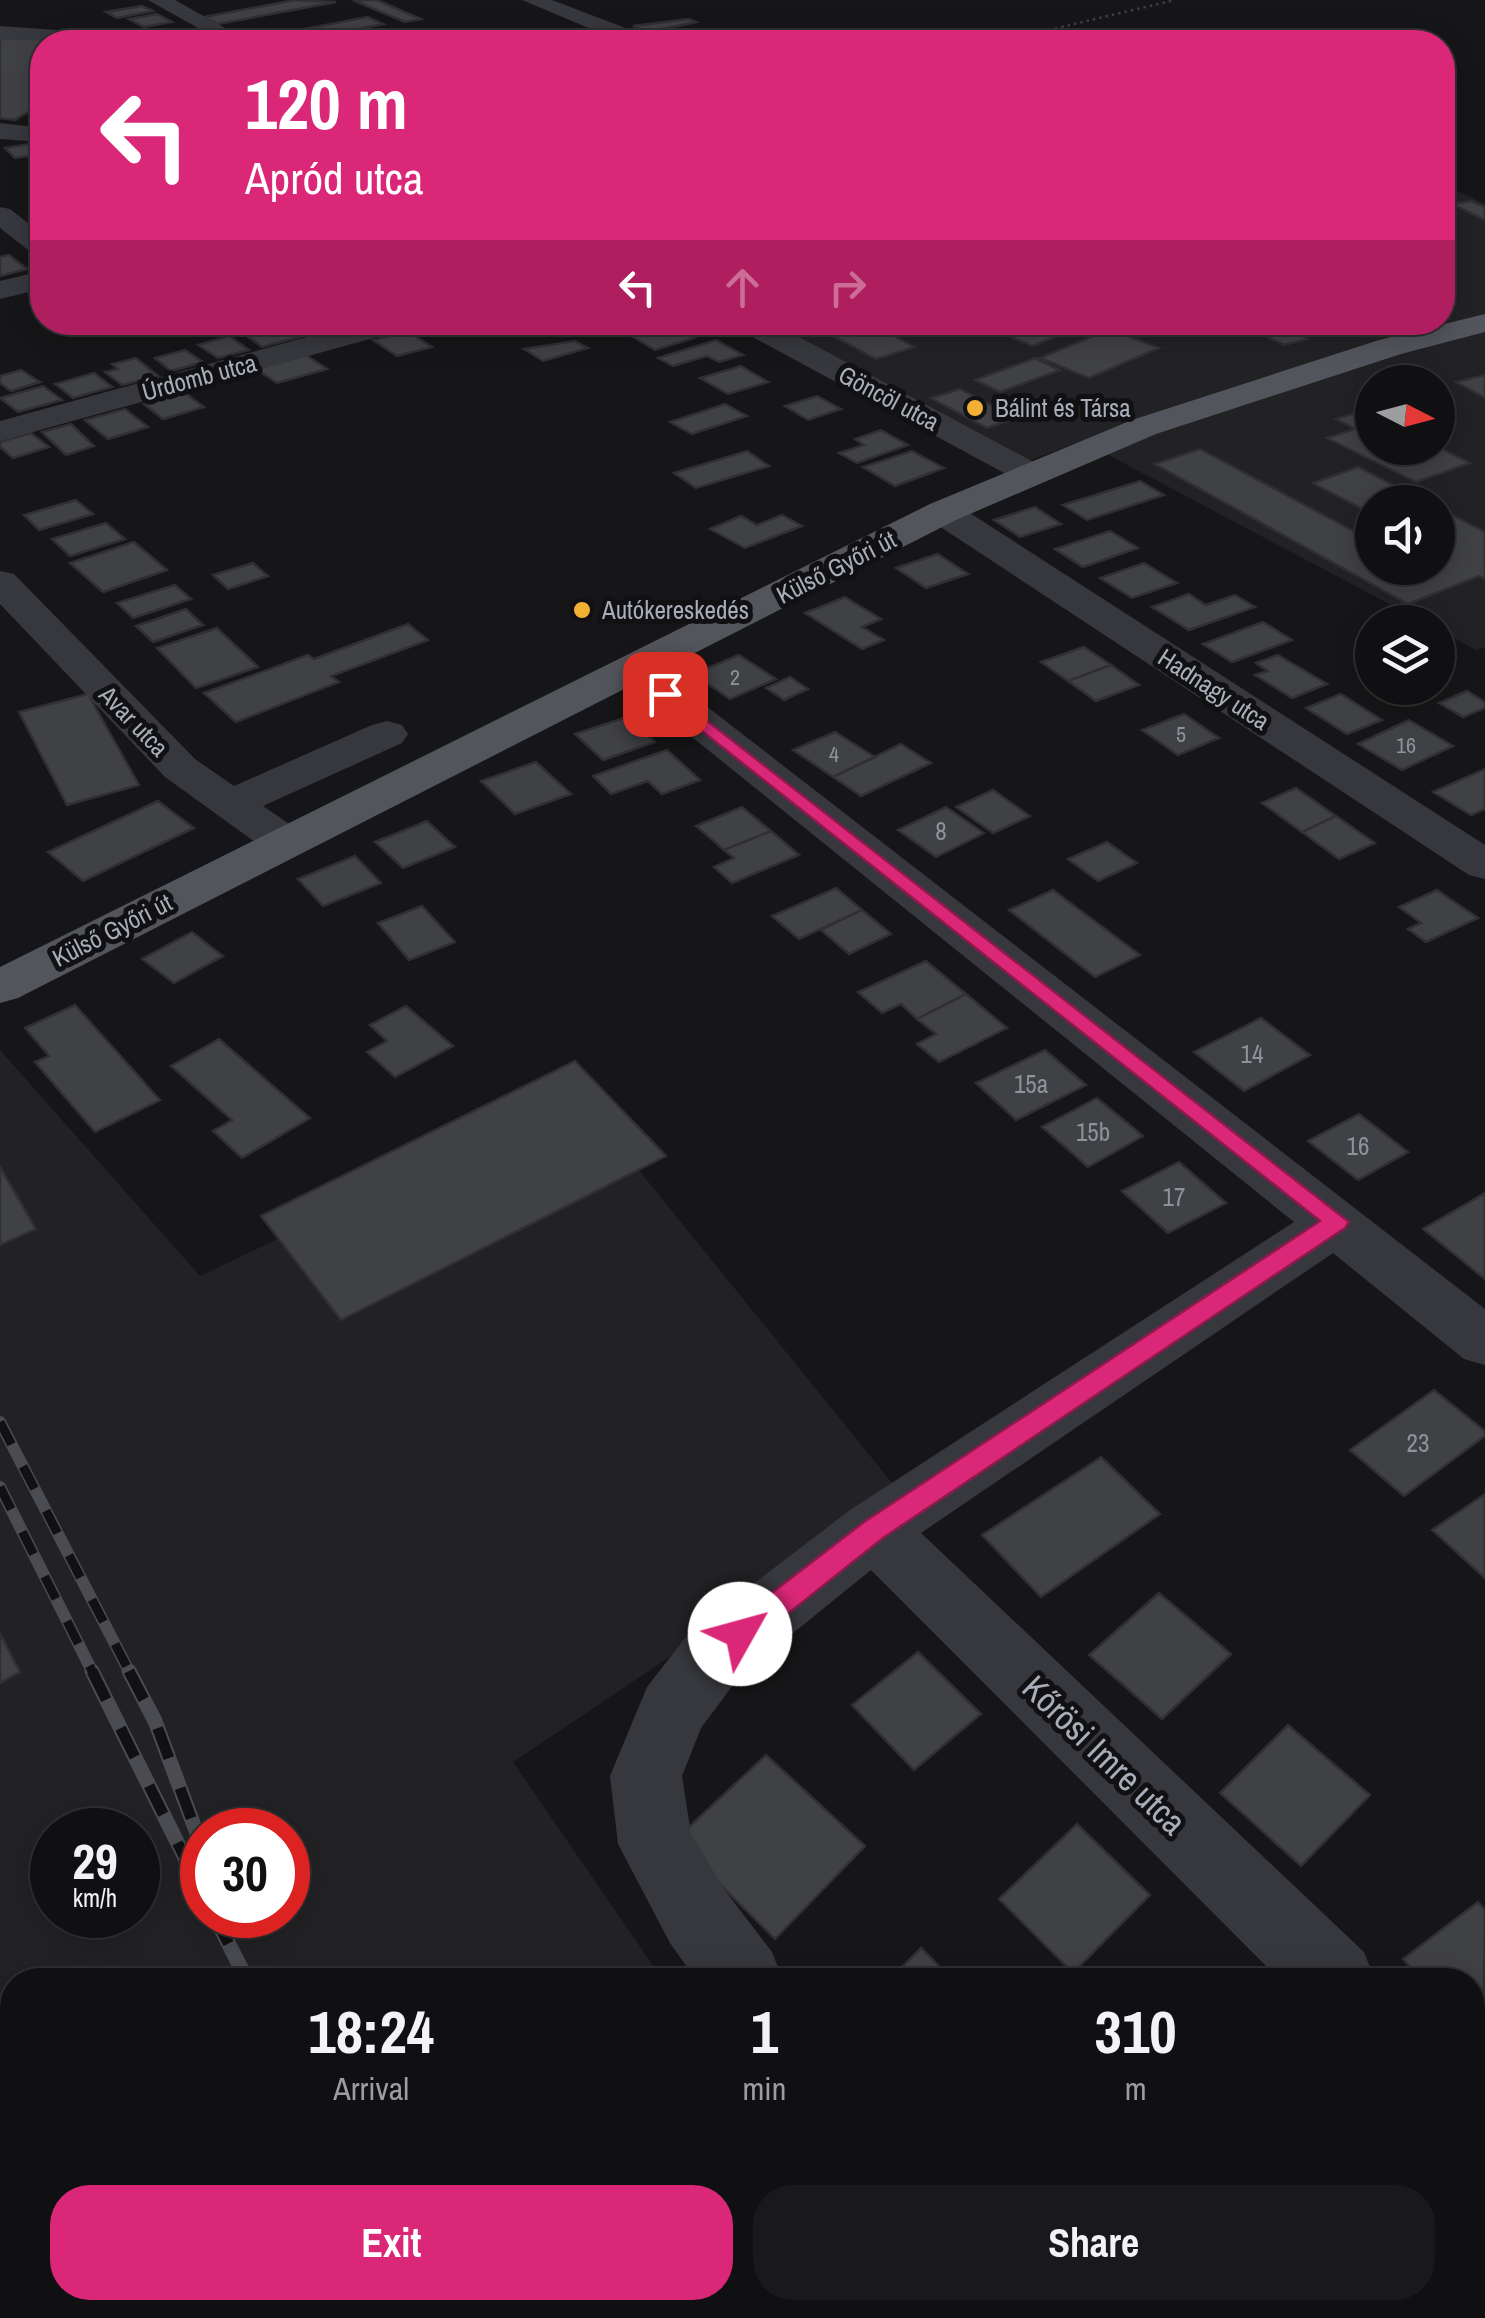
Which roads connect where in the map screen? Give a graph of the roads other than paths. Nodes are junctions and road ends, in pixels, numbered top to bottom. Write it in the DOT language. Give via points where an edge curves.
graph roads {
  1 [pos="159,0"];
  2 [pos="533,0"];
  3 [pos="215,30"];
  4 [pos="611,30"];
  5 [pos="0,33"];
  6 [pos="30,35"];
  7 [pos="0,131"];
  8 [pos="30,134"];
  9 [pos="0,215"];
  10 [pos="30,239"];
  11 [pos="30,283"];
  12 [pos="0,290"];
  13 [pos="1485,323"];
  14 [pos="1455,331"];
  15 [pos="351,335"];
  16 [pos="771,335"];
  17 [pos="1438,335"];
  18 [pos="0,431"];
  19 [pos="1032,474"];
  20 [pos="943,512"];
  21 [pos="0,582"];
  22 [pos="634,670"];
  23 [pos="387,734"];
  24 [pos="230,804"];
  25 [pos="285,842"];
  26 [pos="1485,866"];
  27 [pos="0,987"];
  28 [pos="1337,1222"];
  29 [pos="1485,1342"];
  30 [pos="873,1530"];
  31 [pos="735,1968"];
  32 [pos="1324,1968"];
  1 -- 3 [label="street"];
  2 -- 4 [label="street"];
  5 -- 6 [label="street"];
  7 -- 8 [label="street"];
  9 -- 10 [label="street"];
  11 -- 12 [label="street"];
  13 -- 14 [label="main road, Külső Győri út"];
  15 -- 18 [label="street, Úrdomb utca"];
  16 -- 19 [label="street, Göncöl utca"];
  17 -- 19 [label="main road, Külső Győri út" via="1264,386"];
  19 -- 20 [label="main road, Külső Győri út"];
  20 -- 22 [label="main road, Külső Győri út"];
  20 -- 26 [label="street, Hadnagy utca"];
  21 -- 24 [label="street, Avar utca" via="180,768"];
  22 -- 25 [label="main road, Külső Győri út"];
  22 -- 28 [label="street"];
  23 -- 24 [label="street"];
  24 -- 25 [label="street, Avar utca"];
  25 -- 27 [label="main road, Külső Győri út"];
  28 -- 29 [label="street"];
  28 -- 30 [label="street"];
  30 -- 31 [label="street" via="714,1655 672,1710 646,1776 655,1844"];
  30 -- 32 [label="street, Kőrösi Imre utca"];
}
